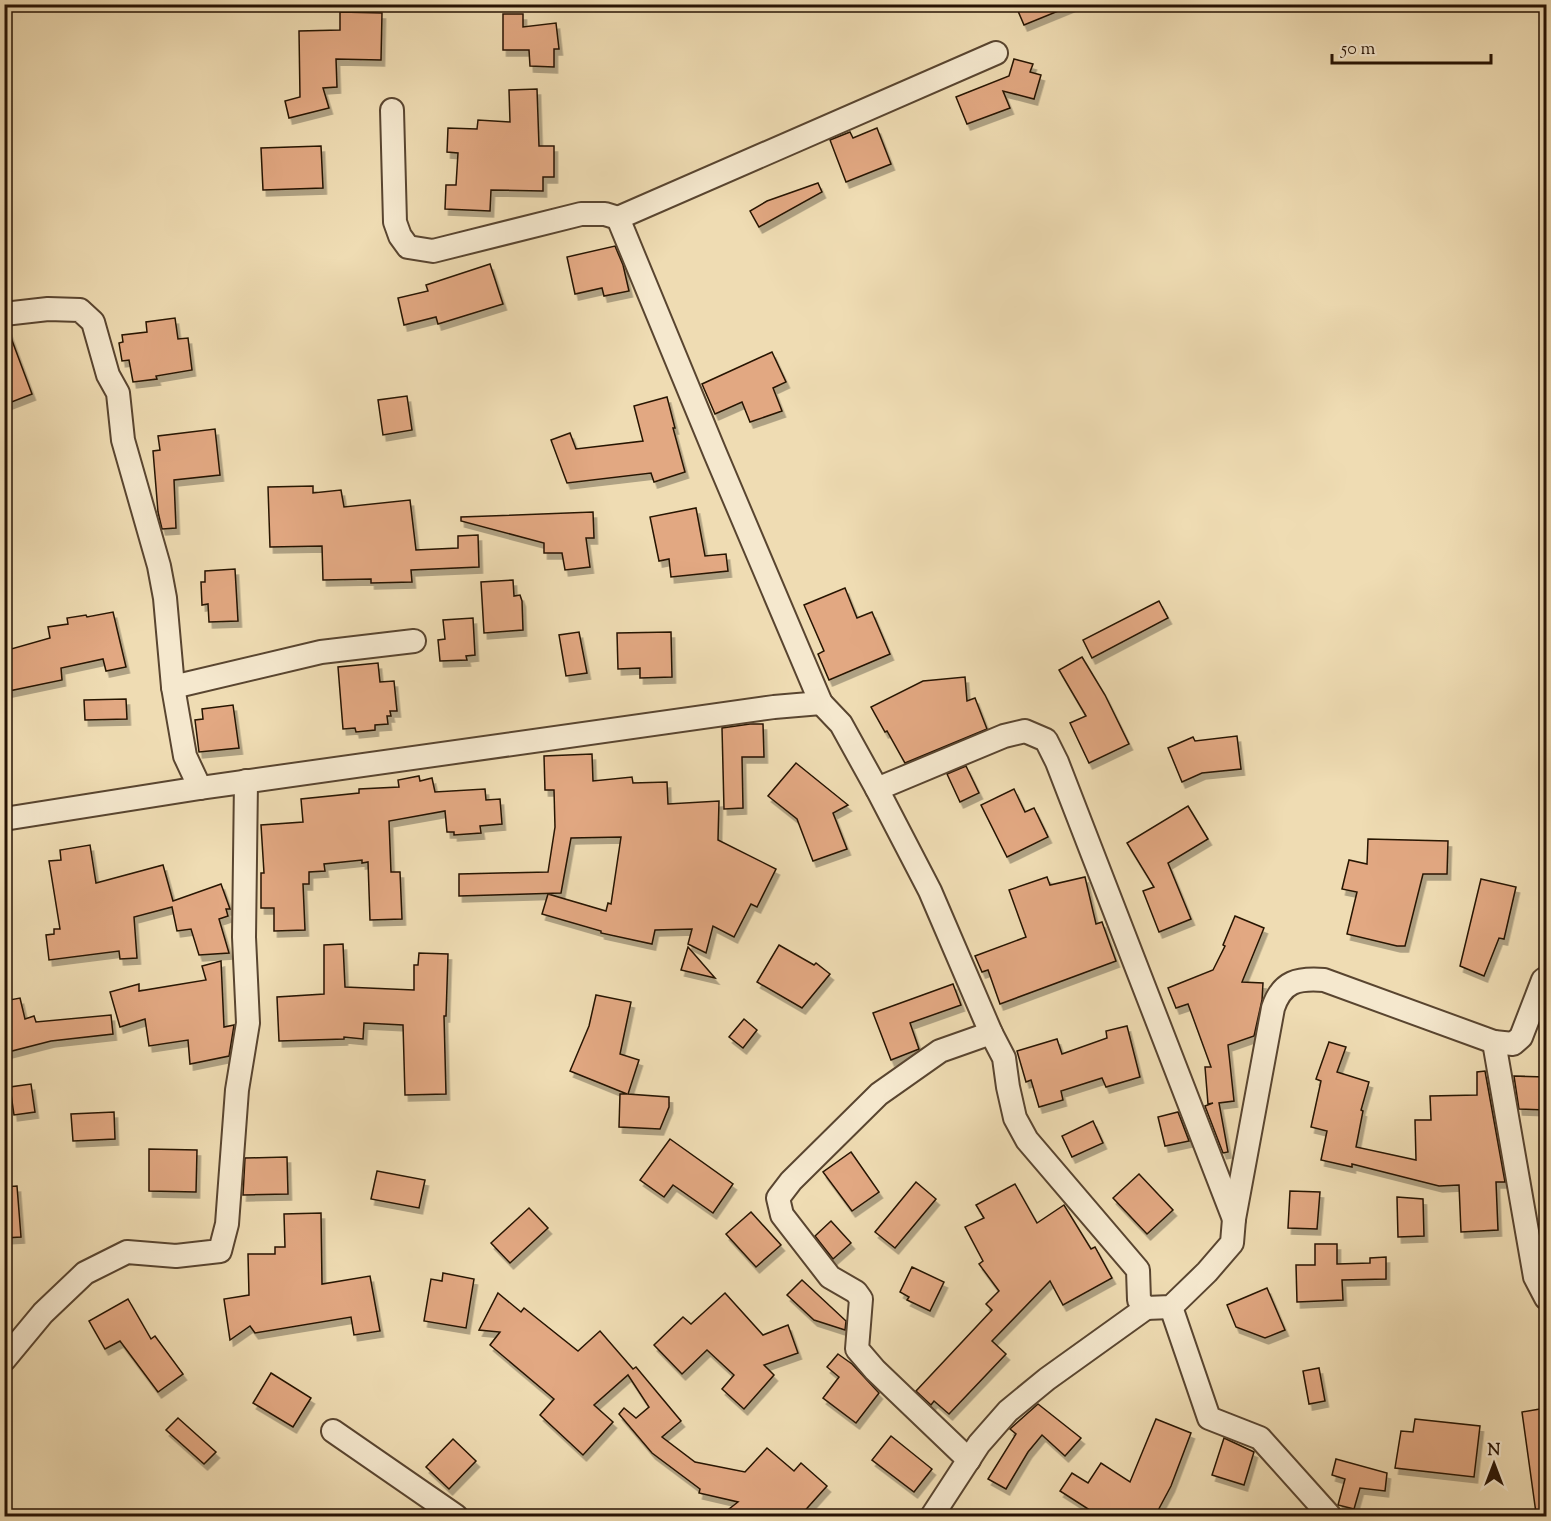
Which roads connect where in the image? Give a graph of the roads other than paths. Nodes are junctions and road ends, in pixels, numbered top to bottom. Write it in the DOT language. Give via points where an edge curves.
graph roads {
  1 [pos="996,53"];
  2 [pos="392,110"];
  3 [pos="618,218"];
  4 [pos="4,315"];
  5 [pos="414,641"];
  6 [pos="173,687"];
  7 [pos="821,703"];
  8 [pos="246,781"];
  9 [pos="200,788"];
  10 [pos="877,789"];
  11 [pos="4,819"];
  12 [pos="1546,978"];
  13 [pos="991,1033"];
  14 [pos="1494,1042"];
  15 [pos="1234,1219"];
  16 [pos="1546,1298"];
  17 [pos="1171,1307"];
  18 [pos="1146,1308"];
  19 [pos="4,1360"];
  20 [pos="333,1431"];
  21 [pos="969,1460"];
  22 [pos="456,1516"];
  23 [pos="932,1516"];
  24 [pos="1330,1516"];
  1 -- 3 [label="street"];
  2 -- 3 [label="street" via="395,222 408,247 433,251 581,214"];
  3 -- 7 [label="street"];
  4 -- 6 [label="street" via="48,309 80,310 93,322 108,375 118,393 123,440 159,566"];
  5 -- 6 [label="street" via="321,652"];
  6 -- 9 [label="street" via="185,756"];
  7 -- 8 [label="street"];
  7 -- 10 [label="street" via="841,724"];
  8 -- 9 [label="street"];
  8 -- 19 [label="street" via="244,937 248,1023 237,1090 227,1224 220,1251 176,1256 127,1252 85,1273 43,1313"];
  9 -- 11 [label="street"];
  10 -- 13 [label="street" via="930,891"];
  10 -- 15 [label="street" via="1004,736 1025,731 1046,740"];
  12 -- 14 [label="street" via="1521,1038 1512,1044"];
  13 -- 18 [label="street" via="1004,1058 1016,1118 1027,1140 1138,1270 1139,1300"];
  13 -- 21 [label="street" via="940,1051 879,1094 778,1198 782,1215 830,1277 861,1299 857,1349"];
  14 -- 15 [label="street" via="1323,980 1305,979 1289,984 1278,994 1273,1008"];
  14 -- 16 [label="street" via="1535,1277"];
  15 -- 17 [label="street" via="1232,1243"];
  17 -- 18 [label="street"];
  17 -- 24 [label="street" via="1209,1418 1260,1438"];
  18 -- 21 [label="street" via="1008,1411"];
  20 -- 22 [label="street"];
  21 -- 23 [label="street"];
}
